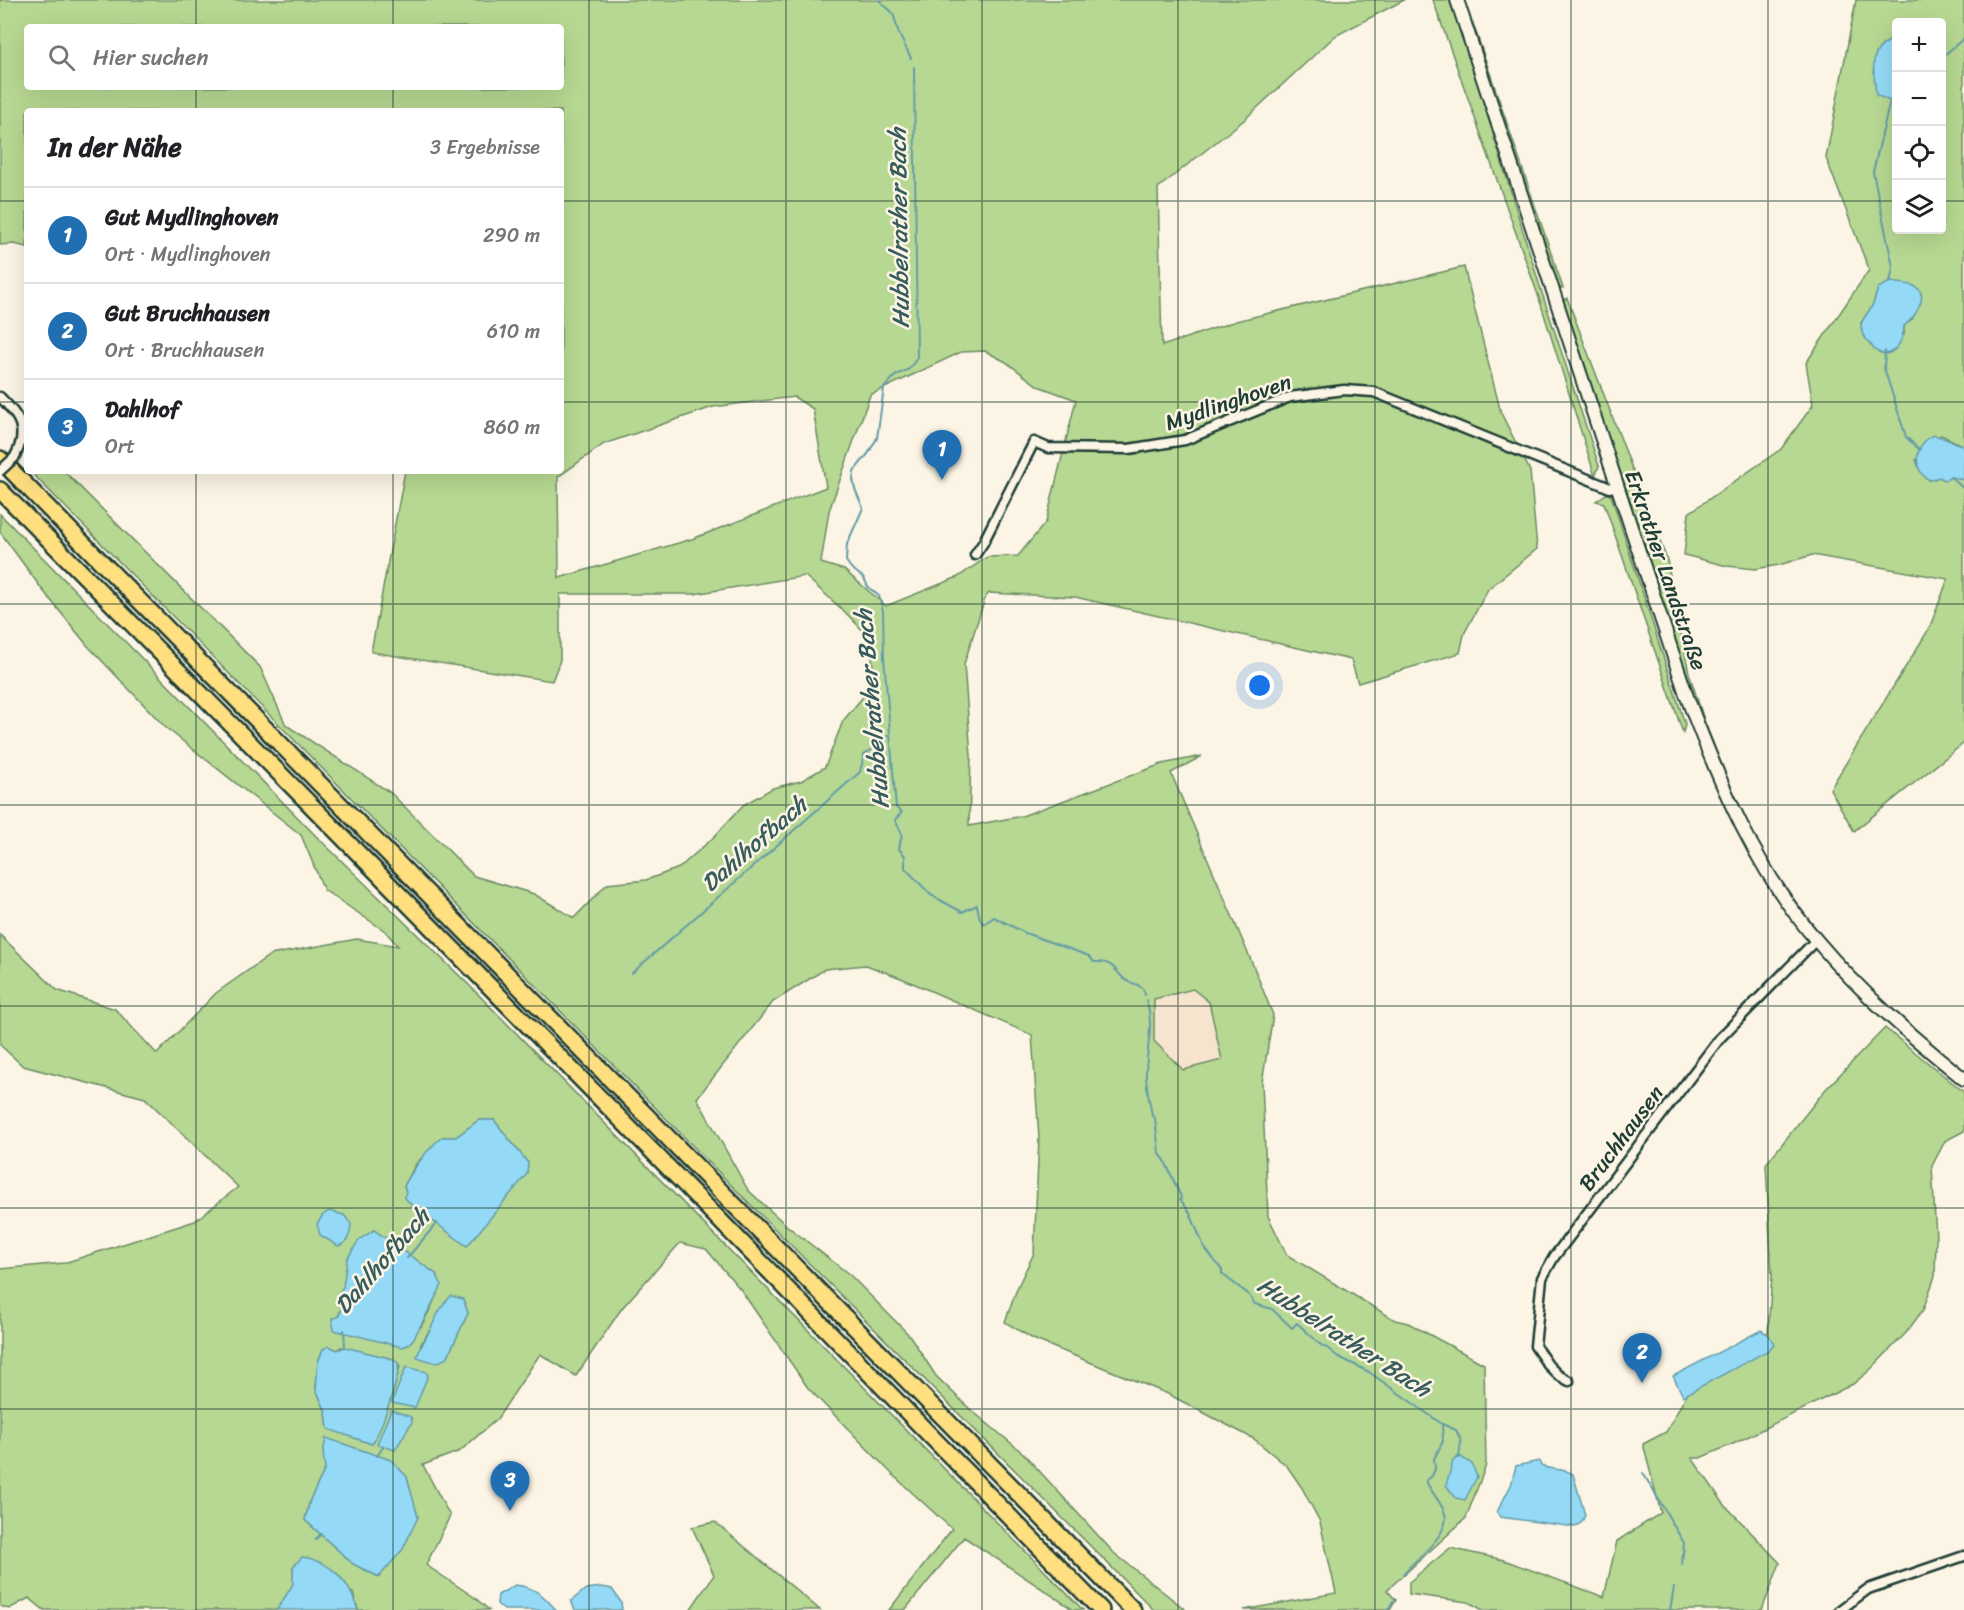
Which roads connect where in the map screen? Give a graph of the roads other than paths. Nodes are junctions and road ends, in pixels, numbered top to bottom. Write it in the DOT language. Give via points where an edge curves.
graph roads {
  1 [pos="1457,0"];
  2 [pos="0,397"];
  3 [pos="7,458"];
  4 [pos="0,471"];
  5 [pos="1616,486"];
  6 [pos="0,490"];
  7 [pos="975,555"];
  8 [pos="1816,940"];
  9 [pos="1964,1079"];
  10 [pos="1569,1381"];
  11 [pos="1964,1556"];
  12 [pos="1101,1610"];
  13 [pos="1133,1610"];
  14 [pos="1840,1610"];
  1 -- 5 [label="street, Erkrather Landstraße"];
  2 -- 3 [label="street" via="17,414 20,423 21,442"];
  3 -- 4 [label="street, bridge"];
  3 -- 13 [label="highway" via="676,1148"];
  5 -- 7 [label="street, Mydlinghoven" via="1610,488 1374,392 1344,390 1290,397 1185,440 1130,449 1048,448 1034,442"];
  5 -- 8 [label="street, Erkrather Landstraße" via="1711,762 1759,858"];
  6 -- 12 [label="highway"];
  8 -- 9 [label="street, Erkrather Landstraße" via="1883,1009"];
  8 -- 10 [label="street, Bruchhausen" via="1720,1038 1542,1278 1535,1346 1548,1365"];
  11 -- 14 [label="street" via="1868,1589"];
}
